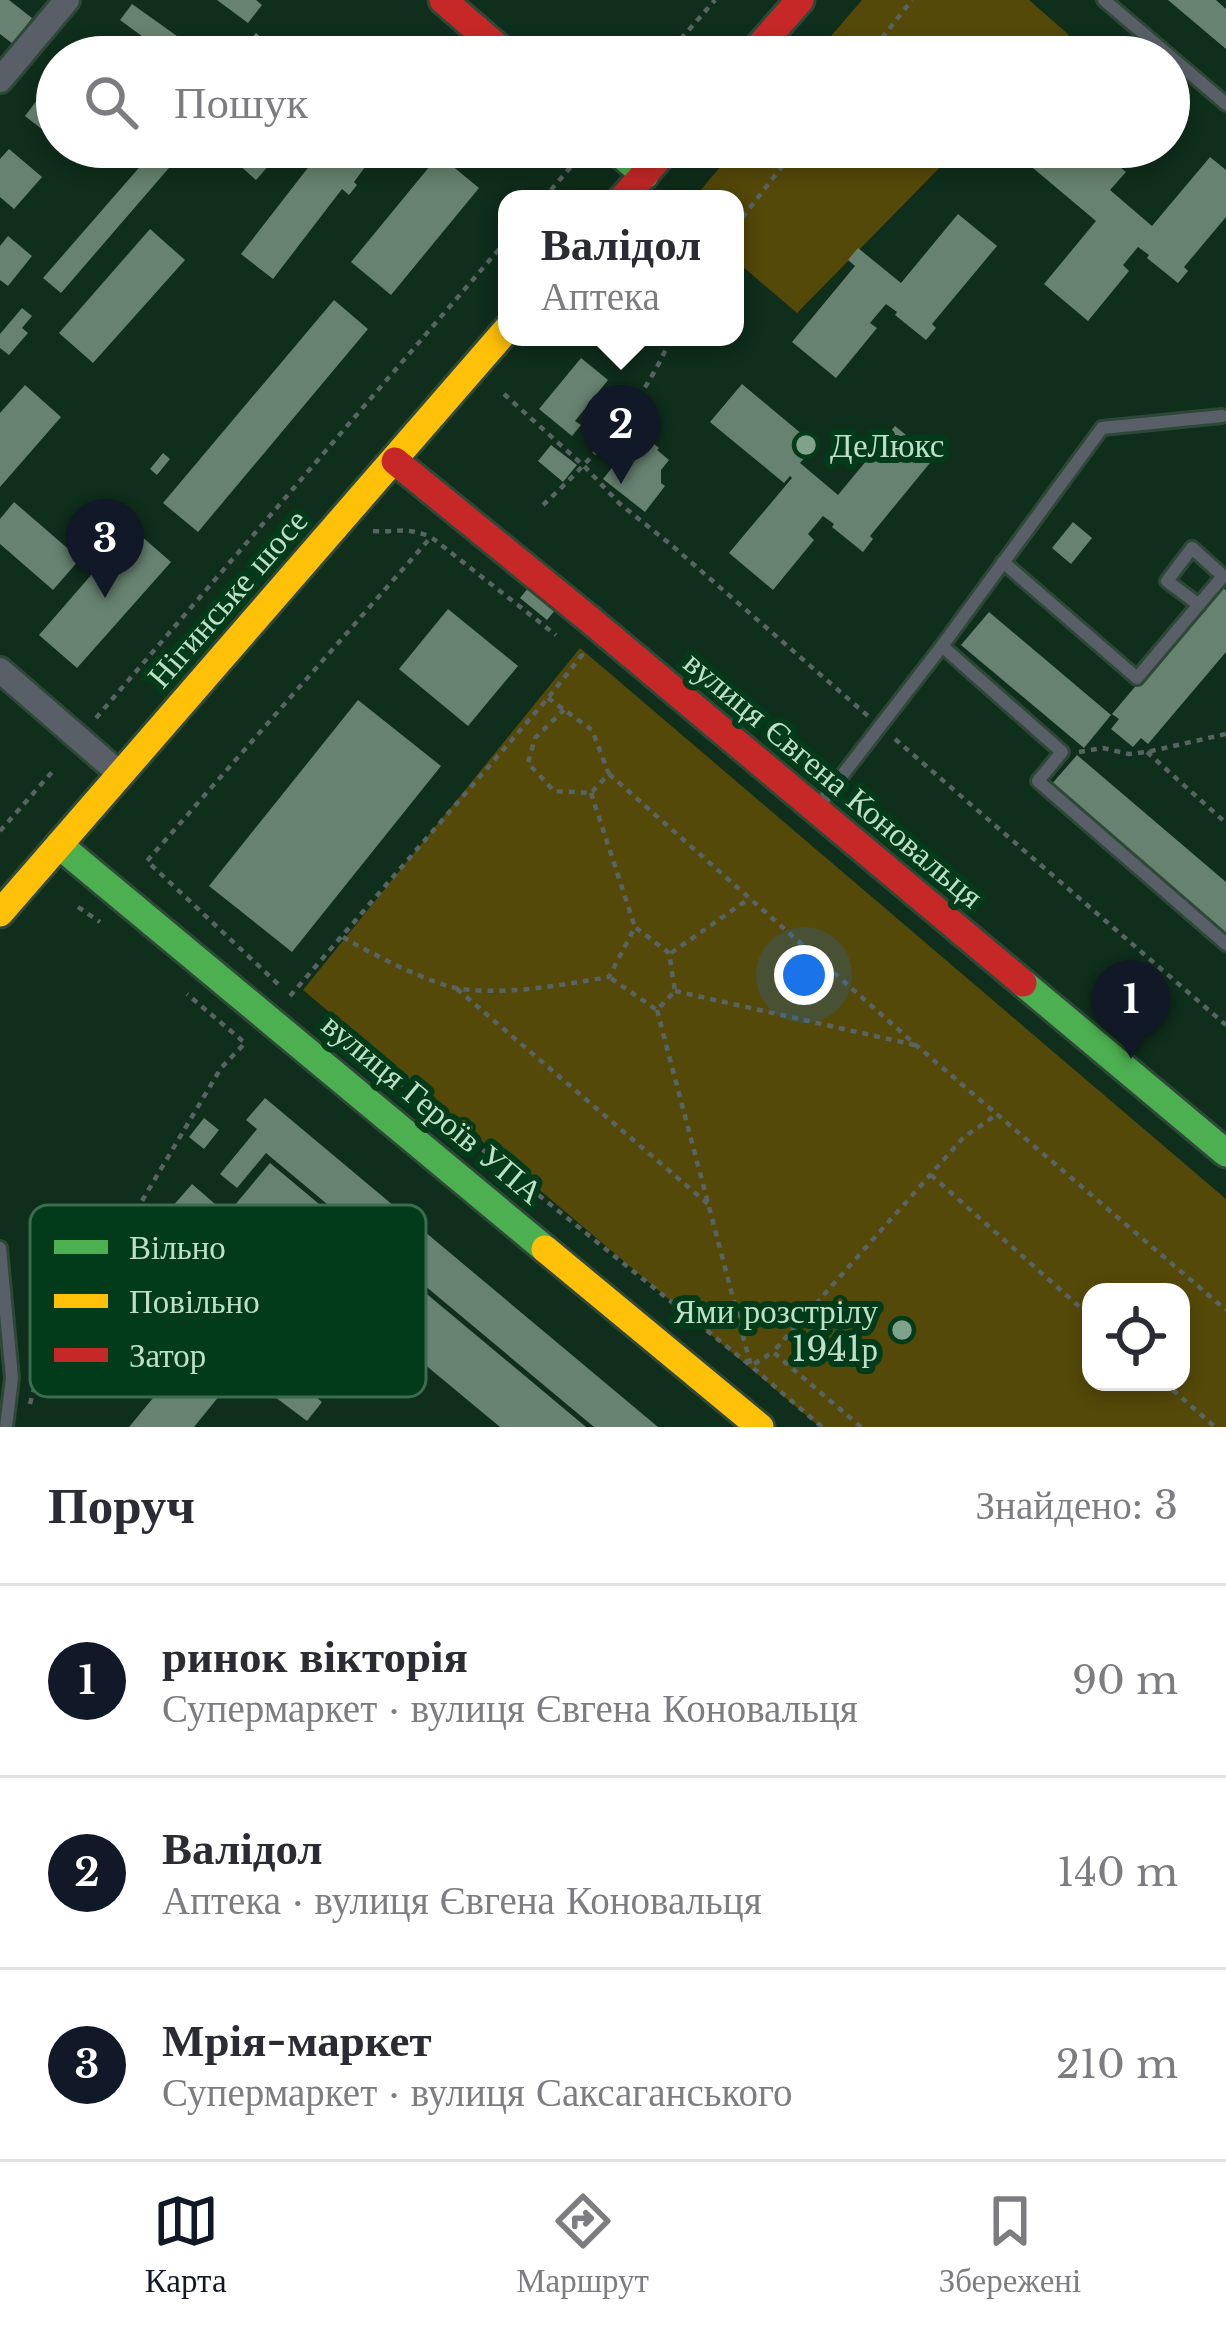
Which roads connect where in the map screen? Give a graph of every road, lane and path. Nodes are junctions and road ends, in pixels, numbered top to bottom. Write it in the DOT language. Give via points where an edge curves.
graph roads {
  1 [pos="67,0"];
  2 [pos="443,0"];
  3 [pos="715,0"];
  4 [pos="800,0"];
  5 [pos="912,0"];
  6 [pos="1104,0"];
  7 [pos="37,36"];
  8 [pos="485,36"];
  9 [pos="683,36"];
  10 [pos="768,36"];
  11 [pos="884,36"];
  12 [pos="1146,36"];
  13 [pos="36,37"];
  14 [pos="1190,73"];
  15 [pos="0,80"];
  16 [pos="1226,104"];
  17 [pos="637,168"];
  18 [pos="651,168"];
  19 [pos="781,168"];
  20 [pos="645,175"];
  21 [pos="631,190"];
  22 [pos="744,215"];
  23 [pos="498,251"];
  24 [pos="498,340"];
  25 [pos="667,346"];
  26 [pos="505,394"];
  27 [pos="1225,416"];
  28 [pos="394,461"];
  29 [pos="585,467"];
  30 [pos="544,505"];
  31 [pos="373,531"];
  32 [pos="431,537"];
  33 [pos="1003,562"];
  34 [pos="1199,605"];
  35 [pos="942,646"];
  36 [pos="0,670"];
  37 [pos="548,698"];
  38 [pos="564,710"];
  39 [pos="95,719"];
  40 [pos="880,726"];
  41 [pos="1226,734"];
  42 [pos="1062,752"];
  43 [pos="1147,752"];
  44 [pos="53,771"];
  45 [pos="609,774"];
  46 [pos="121,775"];
  47 [pos="591,793"];
  48 [pos="815,811"];
  49 [pos="1226,823"];
  50 [pos="0,831"];
  51 [pos="59,845"];
  52 [pos="750,898"];
  53 [pos="78,907"];
  54 [pos="0,914"];
  55 [pos="100,922"];
  56 [pos="634,927"];
  57 [pos="343,937"];
  58 [pos="1226,944"];
  59 [pos="669,953"];
  60 [pos="609,977"];
  61 [pos="172,982"];
  62 [pos="457,989"];
  63 [pos="675,991"];
  64 [pos="657,1010"];
  65 [pos="1226,1024"];
  66 [pos="346,1040"];
  67 [pos="917,1046"];
  68 [pos="997,1114"];
  69 [pos="1226,1154"];
  70 [pos="931,1174"];
  71 [pos="708,1204"];
  72 [pos="139,1205"];
  73 [pos="0,1248"];
  74 [pos="1082,1309"];
  75 [pos="1226,1310"];
  76 [pos="773,1352"];
  77 [pos="751,1366"];
  78 [pos="1174,1391"];
  79 [pos="32,1397"];
  80 [pos="25,1422"];
  81 [pos="6,1427"];
  82 [pos="760,1427"];
  83 [pos="822,1427"];
  84 [pos="861,1427"];
  85 [pos="1214,1427"];
  1 -- 7 [label="street"];
  2 -- 8 [label="street"];
  3 -- 9 [label="path"];
  4 -- 10 [label="street"];
  5 -- 11 [label="path"];
  6 -- 12 [label="lane"];
  13 -- 15 [label="street"];
  14 -- 16 [label="lane"];
  17 -- 20 [label="street"];
  18 -- 20 [label="street"];
  19 -- 22 [label="path"];
  20 -- 21 [label="street"];
  23 -- 39 [label="path"];
  24 -- 28 [label="street, Нігинське шосе"];
  25 -- 29 [label="path"];
  26 -- 29 [label="path"];
  27 -- 33 [label="lane" via="1102,428"];
  28 -- 46 [label="street, Нігинське шосе"];
  28 -- 48 [label="street, вулиця Євгена Коновальця"];
  29 -- 30 [label="path"];
  29 -- 40 [label="path"];
  31 -- 32 [label="path" via="410,528"];
  32 -- 37 [label="path" via="582,656"];
  32 -- 57 [label="path" via="147,861 290,996"];
  33 -- 34 [label="lane" via="1137,679"];
  33 -- 35 [label="lane"];
  34 -- 34 [label="lane" via="1223,576 1192,548 1167,581"];
  35 -- 40 [label="lane"];
  35 -- 42 [label="lane"];
  36 -- 46 [label="street"];
  37 -- 38 [label="path"];
  37 -- 57 [label="path"];
  38 -- 45 [label="path" via="592,730"];
  38 -- 47 [label="path" via="536,738 528,763 554,790"];
  40 -- 48 [label="lane"];
  40 -- 65 [label="path"];
  41 -- 43 [label="path"];
  42 -- 43 [label="path"];
  42 -- 58 [label="lane" via="1038,782"];
  43 -- 49 [label="path"];
  44 -- 50 [label="path"];
  45 -- 47 [label="path"];
  45 -- 52 [label="path"];
  46 -- 51 [label="street, Нігинське шосе"];
  47 -- 56 [label="path"];
  48 -- 69 [label="street, вулиця Євгена Коновальця"];
  51 -- 54 [label="street, Нігинське шосе"];
  51 -- 82 [label="street, вулиця Героїв УПА"];
  52 -- 59 [label="path"];
  52 -- 67 [label="path"];
  53 -- 55 [label="path"];
  56 -- 59 [label="path"];
  56 -- 60 [label="path"];
  57 -- 62 [label="path"];
  59 -- 63 [label="path"];
  60 -- 62 [label="path" via="525,990"];
  60 -- 64 [label="path"];
  61 -- 72 [label="path" via="245,1043 221,1068"];
  62 -- 71 [label="path"];
  63 -- 64 [label="path"];
  63 -- 67 [label="path"];
  64 -- 71 [label="path"];
  66 -- 77 [label="path"];
  67 -- 68 [label="path"];
  68 -- 70 [label="path"];
  68 -- 75 [label="path"];
  70 -- 74 [label="path"];
  70 -- 76 [label="path"];
  71 -- 77 [label="path"];
  73 -- 81 [label="lane" via="13,1378"];
  76 -- 77 [label="path"];
  76 -- 84 [label="path"];
  77 -- 83 [label="path"];
  78 -- 85 [label="path"];
  79 -- 80 [label="path"];
}
